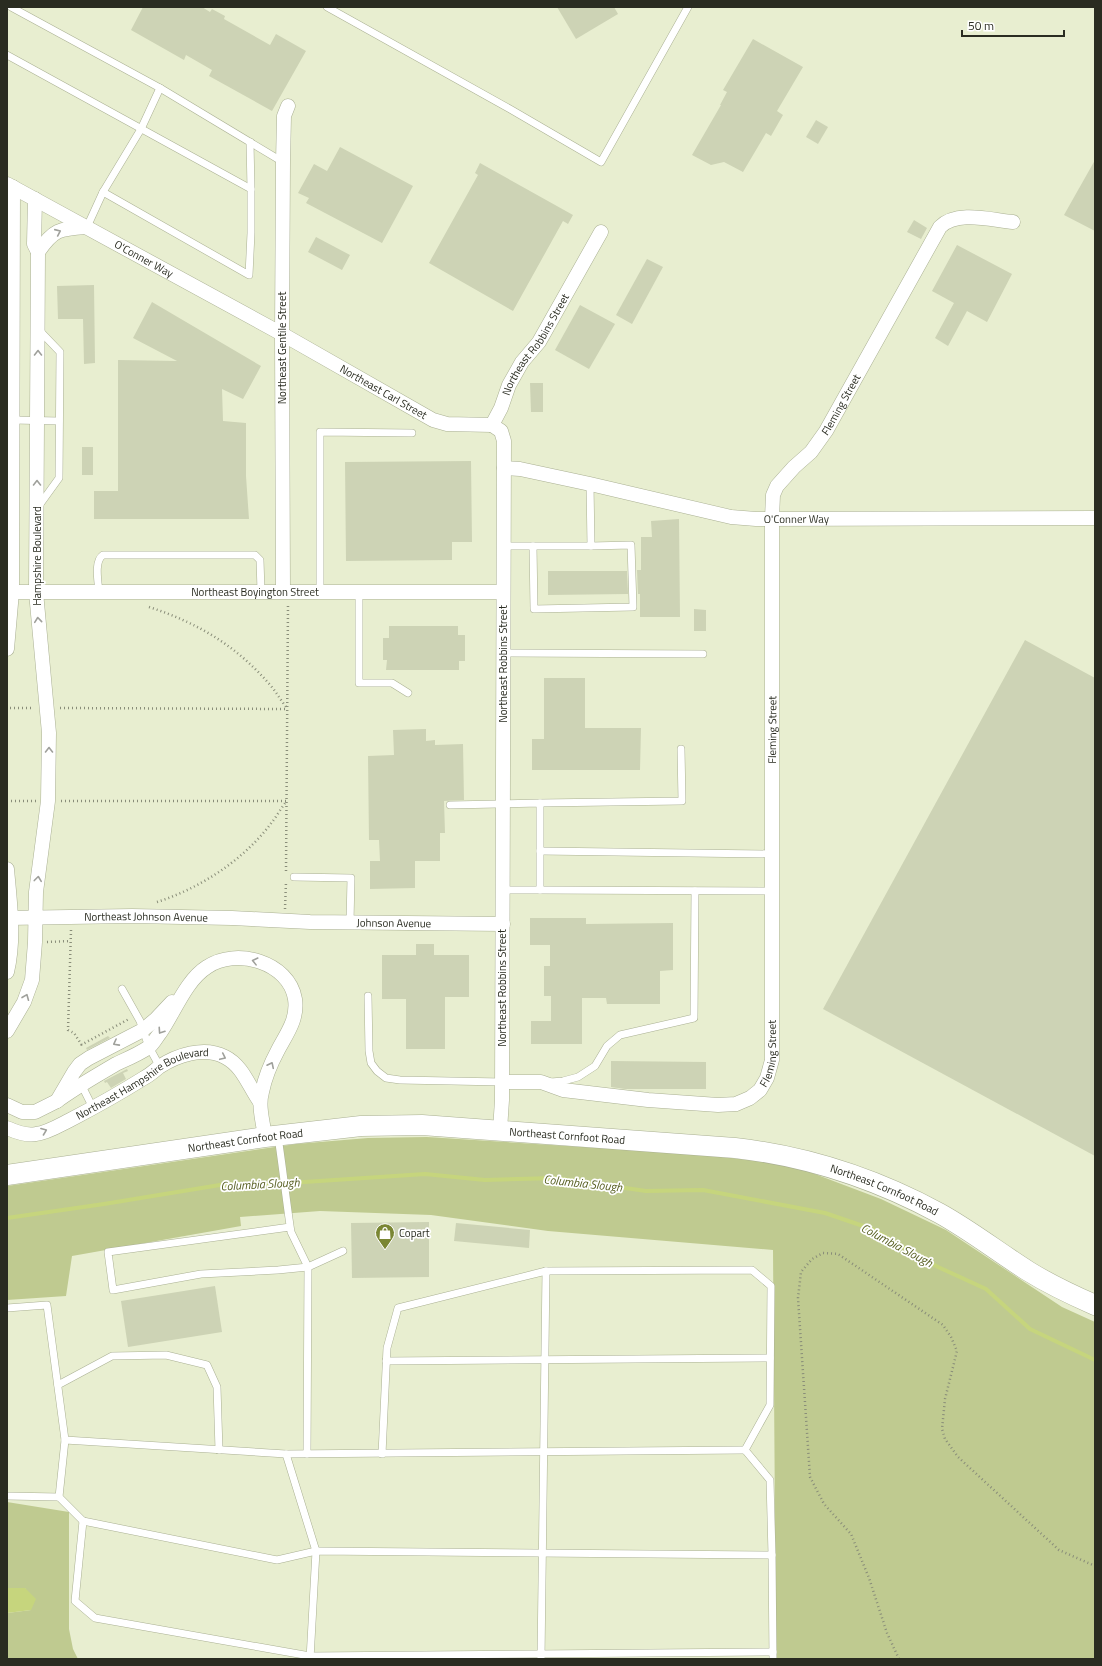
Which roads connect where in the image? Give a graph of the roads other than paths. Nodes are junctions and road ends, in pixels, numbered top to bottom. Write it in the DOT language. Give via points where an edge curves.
graph roads {
  1 [pos="11,7"];
  2 [pos="327,7"];
  3 [pos="688,7"];
  4 [pos="7,55"];
  5 [pos="160,88"];
  6 [pos="288,106"];
  7 [pos="141,129"];
  8 [pos="250,142"];
  9 [pos="283,162"];
  10 [pos="10,186"];
  11 [pos="251,189"];
  12 [pos="103,192"];
  13 [pos="35,199"];
  14 [pos="1013,222"];
  15 [pos="86,227"];
  16 [pos="601,232"];
  17 [pos="38,252"];
  18 [pos="38,329"];
  19 [pos="282,334"];
  20 [pos="13,420"];
  21 [pos="37,421"];
  22 [pos="59,421"];
  23 [pos="492,425"];
  24 [pos="412,433"];
  25 [pos="504,468"];
  26 [pos="590,484"];
  27 [pos="37,508"];
  28 [pos="772,518"];
  29 [pos="1095,518"];
  30 [pos="504,546"];
  31 [pos="533,546"];
  32 [pos="590,546"];
  33 [pos="261,591"];
  34 [pos="286,591"];
  35 [pos="320,591"];
  36 [pos="359,591"];
  37 [pos="10,592"];
  38 [pos="36,592"];
  39 [pos="99,592"];
  40 [pos="503,592"];
  41 [pos="7,649"];
  42 [pos="503,653"];
  43 [pos="703,654"];
  44 [pos="408,693"];
  45 [pos="681,749"];
  46 [pos="503,802"];
  47 [pos="540,802"];
  48 [pos="450,805"];
  49 [pos="540,851"];
  50 [pos="773,854"];
  51 [pos="7,869"];
  52 [pos="294,877"];
  53 [pos="503,890"];
  54 [pos="540,890"];
  55 [pos="695,891"];
  56 [pos="771,891"];
  57 [pos="282,915"];
  58 [pos="9,918"];
  59 [pos="35,918"];
  60 [pos="350,922"];
  61 [pos="503,924"];
  62 [pos="7,972"];
  63 [pos="189,984"];
  64 [pos="122,989"];
  65 [pos="368,996"];
  66 [pos="143,1030"];
  67 [pos="7,1031"];
  68 [pos="149,1047"];
  69 [pos="160,1067"];
  70 [pos="78,1078"];
  71 [pos="502,1082"];
  72 [pos="541,1082"];
  73 [pos="260,1102"];
  74 [pos="7,1105"];
  75 [pos="93,1108"];
  76 [pos="7,1128"];
  77 [pos="500,1130"];
  78 [pos="271,1136"];
  79 [pos="7,1175"];
  80 [pos="290,1227"];
  81 [pos="343,1251"];
  82 [pos="308,1267"];
  83 [pos="546,1271"];
  84 [pos="1095,1305"];
  85 [pos="7,1308"];
  86 [pos="770,1358"];
  87 [pos="546,1360"];
  88 [pos="386,1361"];
  89 [pos="58,1385"];
  90 [pos="65,1440"];
  91 [pos="219,1450"];
  92 [pos="745,1450"];
  93 [pos="544,1452"];
  94 [pos="286,1454"];
  95 [pos="307,1454"];
  96 [pos="382,1454"];
  97 [pos="7,1496"];
  98 [pos="59,1497"];
  99 [pos="83,1521"];
  100 [pos="316,1551"];
  101 [pos="542,1552"];
  102 [pos="772,1555"];
  103 [pos="541,1656"];
  104 [pos="773,1656"];
  105 [pos="310,1657"];
  1 -- 5 [label="lane"];
  2 -- 3 [label="lane" via="601,162"];
  4 -- 7 [label="lane"];
  5 -- 7 [label="lane"];
  5 -- 8 [label="lane"];
  6 -- 9 [label="street, Northeast Gentile Street" via="284,116"];
  7 -- 11 [label="lane"];
  7 -- 12 [label="lane"];
  8 -- 9 [label="lane"];
  8 -- 11 [label="lane"];
  9 -- 19 [label="street, Northeast Gentile Street"];
  10 -- 13 [label="street, O'Conner Way"];
  10 -- 20 [label="street"];
  11 -- 12 [label="lane" via="249,275"];
  12 -- 15 [label="lane"];
  13 -- 15 [label="street, O'Conner Way"];
  13 -- 17 [label="street, Hampshire Boulevard" via="34,244"];
  14 -- 28 [label="street, Fleming Street" via="963,217 951,219 940,227 826,431 811,452 777,486 773,495"];
  17 -- 15 [label="street, one-way" via="54,234 69,228"];
  15 -- 19 [label="street, O'Conner Way"];
  16 -- 23 [label="street, Northeast Robbins Street" via="539,342 522,362 509,385"];
  17 -- 18 [label="street, Hampshire Boulevard"];
  21 -- 18 [label="street, Hampshire Boulevard, one-way"];
  18 -- 22 [label="lane" via="60,352"];
  19 -- 23 [label="street, Northeast Carl Street" via="442,424"];
  19 -- 34 [label="street, Northeast Gentile Street"];
  20 -- 21 [label="lane"];
  20 -- 37 [label="street"];
  21 -- 22 [label="lane"];
  27 -- 21 [label="street, Hampshire Boulevard, one-way"];
  22 -- 27 [label="lane" via="59,478"];
  23 -- 25 [label="street, Northeast Robbins Street" via="501,431 503,436"];
  24 -- 35 [label="lane" via="320,432"];
  25 -- 26 [label="street, O'Conner Way"];
  25 -- 30 [label="street, Northeast Robbins Street"];
  26 -- 28 [label="street, O'Conner Way" via="731,517"];
  26 -- 32 [label="lane"];
  27 -- 38 [label="street, Hampshire Boulevard"];
  28 -- 29 [label="street, O'Conner Way"];
  28 -- 50 [label="street, Fleming Street"];
  30 -- 31 [label="lane"];
  30 -- 40 [label="street, Northeast Robbins Street"];
  31 -- 32 [label="lane"];
  31 -- 32 [label="lane" via="534,609 633,607 631,545"];
  33 -- 34 [label="street, Northeast Boyington Street"];
  33 -- 39 [label="street, Northeast Boyington Street"];
  33 -- 39 [label="lane" via="260,560 255,555 103,555 98,563"];
  34 -- 35 [label="street, Northeast Boyington Street"];
  35 -- 36 [label="street, Northeast Boyington Street"];
  36 -- 40 [label="street, Northeast Boyington Street"];
  36 -- 44 [label="lane" via="359,683 392,683"];
  37 -- 38 [label="street, Northeast Boyington Street"];
  37 -- 41 [label="street"];
  38 -- 39 [label="street, Northeast Boyington Street"];
  59 -- 38 [label="street, Hampshire Boulevard, one-way" via="48,801 49,756 48,708"];
  40 -- 42 [label="street, Northeast Robbins Street"];
  42 -- 43 [label="lane"];
  42 -- 46 [label="street, Northeast Robbins Street"];
  45 -- 47 [label="lane" via="682,801"];
  46 -- 47 [label="lane"];
  46 -- 48 [label="lane"];
  46 -- 53 [label="street, Northeast Robbins Street"];
  47 -- 49 [label="lane"];
  49 -- 50 [label="lane"];
  49 -- 54 [label="lane"];
  50 -- 56 [label="street, Fleming Street"];
  51 -- 58 [label="street"];
  52 -- 60 [label="lane" via="351,878"];
  53 -- 54 [label="lane"];
  53 -- 61 [label="street, Northeast Robbins Street"];
  54 -- 55 [label="lane"];
  55 -- 56 [label="lane"];
  55 -- 72 [label="lane" via="694,1018 620,1035 607,1046 595,1066 578,1077"];
  56 -- 72 [label="street, Fleming Street" via="772,1060 767,1078 760,1090 736,1104 718,1105 562,1090"];
  57 -- 59 [label="street, Northeast Johnson Avenue" via="232,918"];
  57 -- 60 [label="street, Johnson Avenue"];
  58 -- 59 [label="street, Northeast Johnson Avenue"];
  58 -- 62 [label="street" via="10,958"];
  67 -- 59 [label="street, one-way" via="24,1002 32,980 36,942"];
  60 -- 61 [label="street, Johnson Avenue"];
  61 -- 71 [label="street, Northeast Robbins Street"];
  63 -- 66 [label="street, Northeast Hampshire Boulevard"];
  63 -- 68 [label="street, Northeast Hampshire Boulevard, one-way"];
  73 -- 63 [label="street, Northeast Hampshire Boulevard, one-way" via="267,1073 290,1031 294,1017 295,999 290,986 282,974 262,962 228,958 207,966"];
  64 -- 66 [label="lane"];
  65 -- 71 [label="lane" via="371,1063 386,1078"];
  66 -- 68 [label="lane"];
  66 -- 70 [label="street, Northeast Hampshire Boulevard, one-way" via="89,1058"];
  68 -- 69 [label="lane"];
  68 -- 70 [label="street, Northeast Hampshire Boulevard"];
  69 -- 73 [label="street, Northeast Hampshire Boulevard, one-way" via="191,1052 209,1052 225,1057 240,1069"];
  69 -- 75 [label="street, Northeast Hampshire Boulevard" via="146,1078"];
  70 -- 74 [label="street, Northeast Hampshire Boulevard" via="57,1101 34,1112 22,1112"];
  70 -- 75 [label="lane"];
  71 -- 72 [label="street, Fleming Street"];
  71 -- 77 [label="street, Northeast Robbins Street"];
  73 -- 78 [label="street, Northeast Hampshire Boulevard"];
  76 -- 75 [label="street, Northeast Hampshire Boulevard, one-way" via="16,1133 37,1134"];
  77 -- 78 [label="street, Northeast Cornfoot Road" via="392,1125 341,1127"];
  77 -- 84 [label="street, Northeast Cornfoot Road" via="735,1148 767,1152 812,1163 871,1182 916,1202 970,1232 1033,1274"];
  78 -- 79 [label="street, Northeast Cornfoot Road"];
  78 -- 80 [label="lane" via="280,1156"];
  80 -- 82 [label="lane"];
  80 -- 82 [label="lane" via="108,1252 113,1290 201,1274"];
  81 -- 82 [label="lane"];
  82 -- 95 [label="lane"];
  83 -- 86 [label="lane" via="752,1270 771,1286"];
  83 -- 87 [label="lane"];
  83 -- 88 [label="lane" via="398,1308"];
  85 -- 89 [label="lane" via="47,1305"];
  86 -- 87 [label="lane"];
  86 -- 92 [label="lane" via="770,1405"];
  87 -- 88 [label="lane"];
  87 -- 93 [label="lane"];
  88 -- 96 [label="lane"];
  89 -- 90 [label="lane"];
  89 -- 91 [label="lane" via="112,1356 166,1355 207,1366 218,1386"];
  90 -- 91 [label="lane"];
  90 -- 98 [label="lane"];
  91 -- 94 [label="lane"];
  92 -- 93 [label="lane"];
  92 -- 102 [label="lane" via="770,1480"];
  93 -- 96 [label="lane"];
  93 -- 101 [label="lane"];
  94 -- 95 [label="lane"];
  94 -- 100 [label="lane"];
  95 -- 96 [label="lane"];
  97 -- 98 [label="lane"];
  98 -- 99 [label="lane"];
  99 -- 100 [label="lane" via="277,1560"];
  99 -- 105 [label="lane" via="75,1601 95,1618"];
  100 -- 101 [label="lane"];
  100 -- 105 [label="lane"];
  101 -- 102 [label="lane"];
  101 -- 103 [label="lane"];
  102 -- 104 [label="lane"];
  103 -- 104 [label="lane"];
  103 -- 105 [label="lane"];
}
